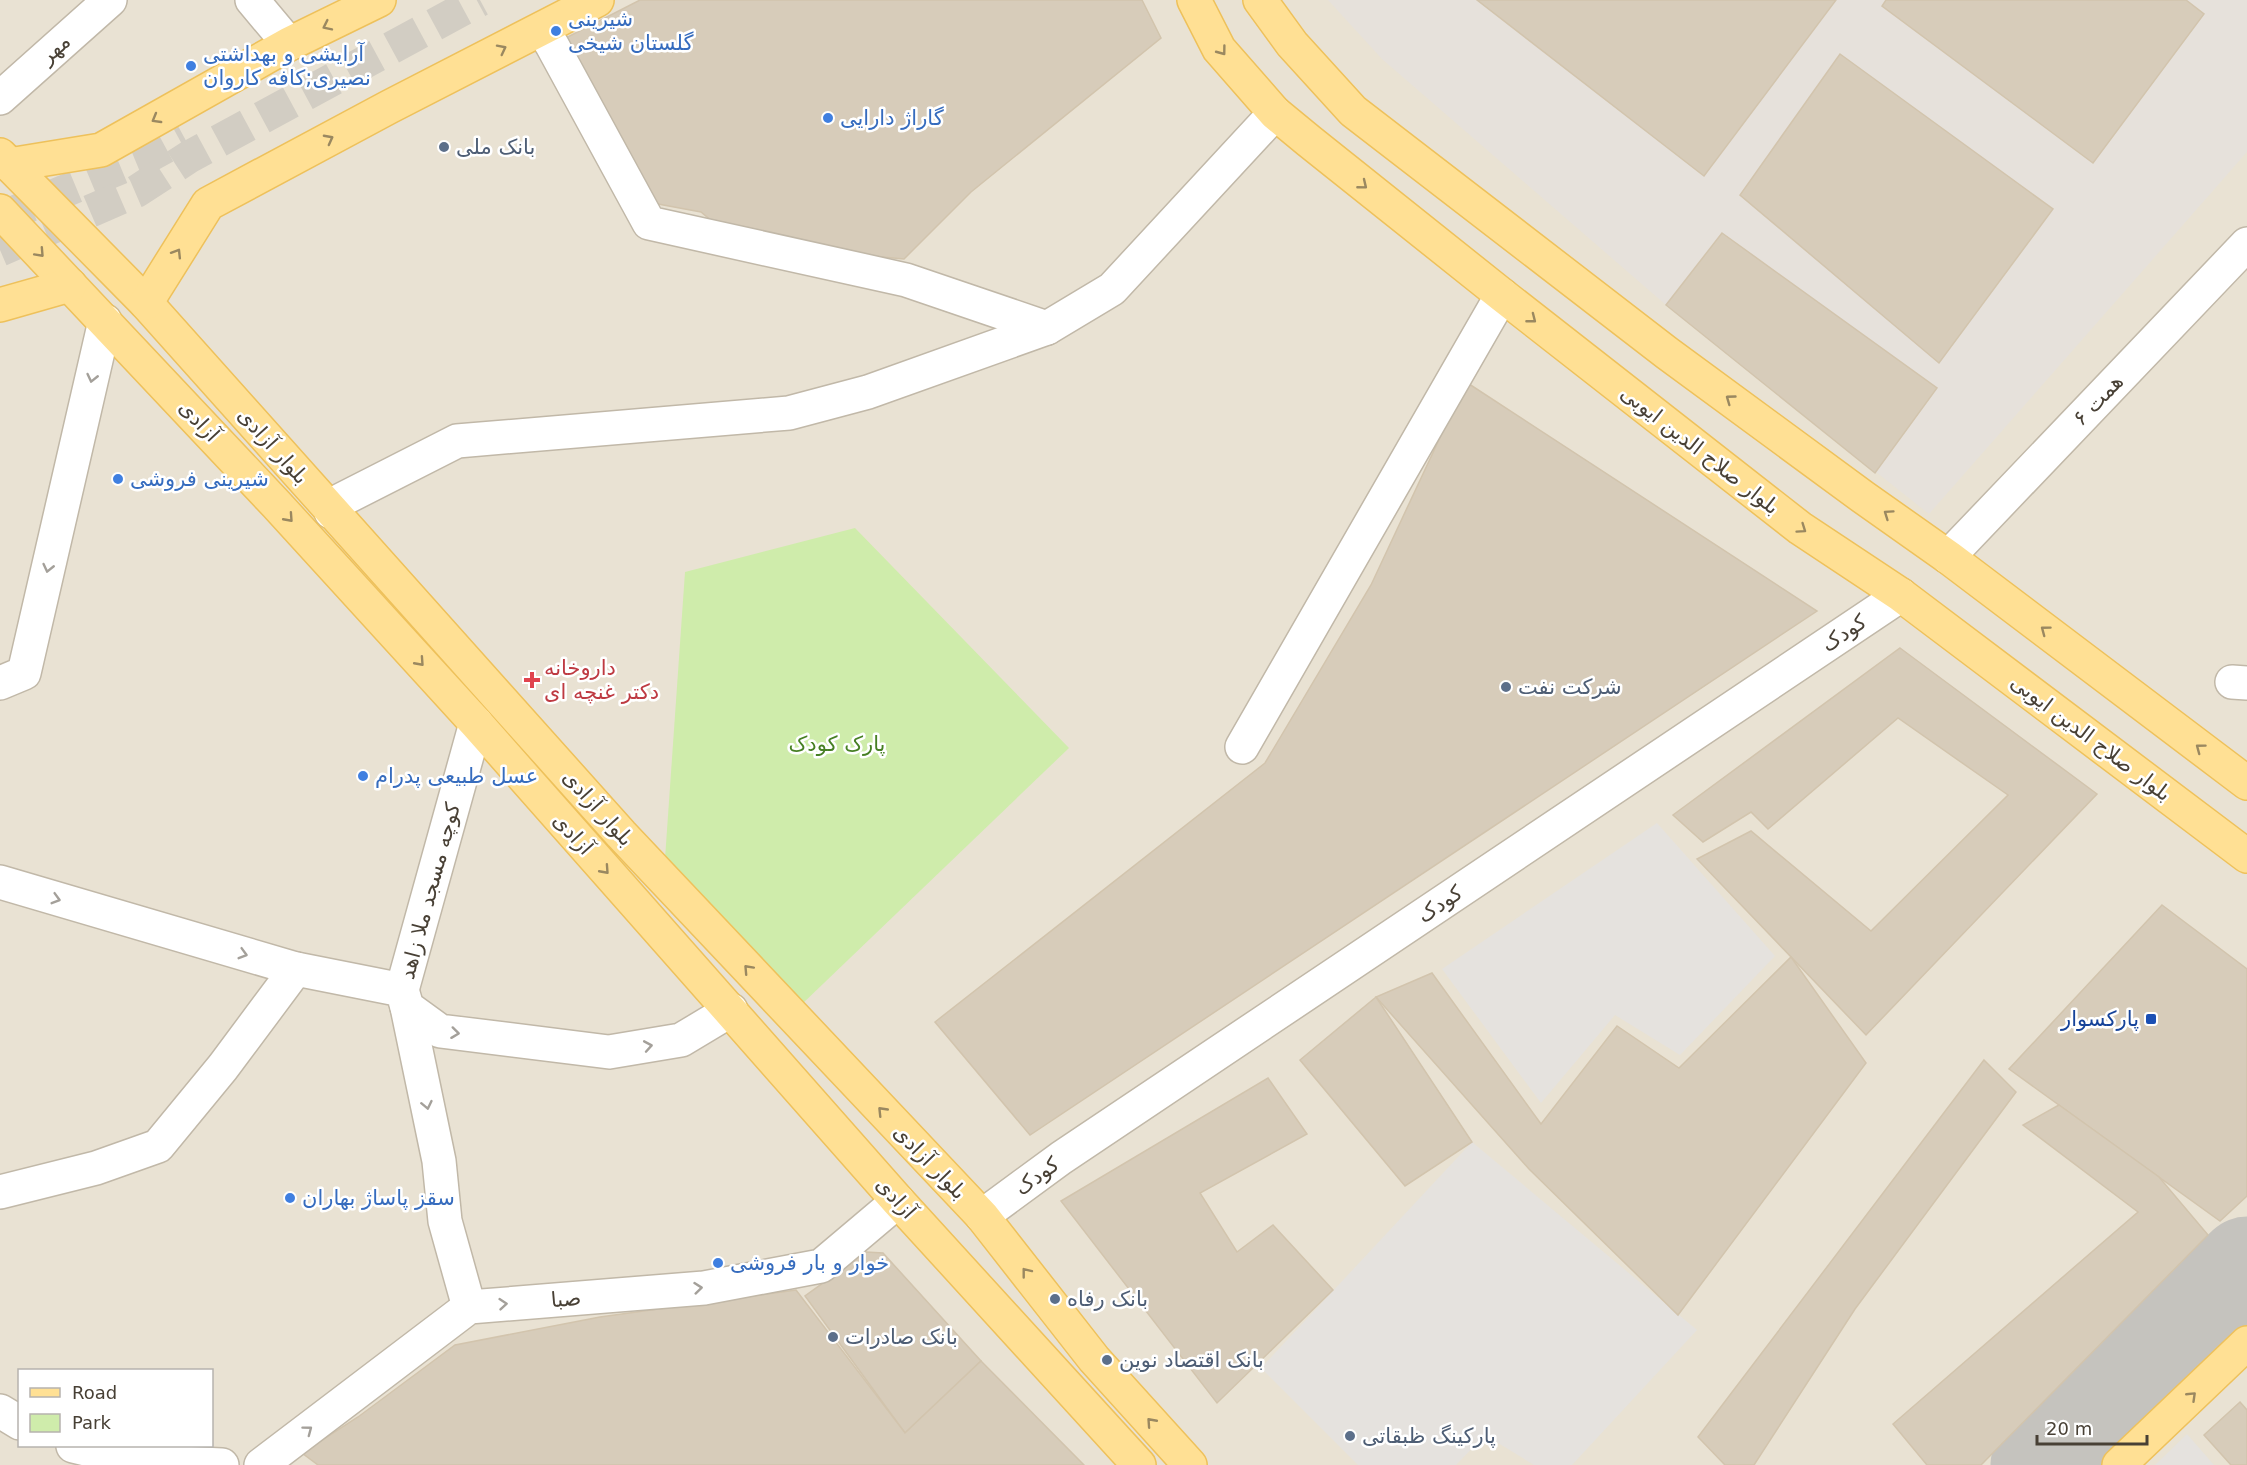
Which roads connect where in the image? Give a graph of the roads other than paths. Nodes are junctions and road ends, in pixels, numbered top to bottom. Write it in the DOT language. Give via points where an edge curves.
graph roads {
  1 [pos="110,0"];
  2 [pos="252,0"];
  3 [pos="379,0"];
  4 [pos="597,0"];
  5 [pos="1194,0"];
  6 [pos="1260,0"];
  7 [pos="542,29"];
  8 [pos="289,44"];
  9 [pos="0,98"];
  10 [pos="1275,113"];
  11 [pos="5,160"];
  12 [pos="0,211"];
  13 [pos="2247,244"];
  14 [pos="70,285"];
  15 [pos="1502,296"];
  16 [pos="146,303"];
  17 [pos="0,305"];
  18 [pos="105,321"];
  19 [pos="1047,328"];
  20 [pos="332,512"];
  21 [pos="1948,557"];
  22 [pos="1901,595"];
  23 [pos="0,683"];
  24 [pos="476,723"];
  25 [pos="1242,747"];
  26 [pos="2247,783"];
  27 [pos="2247,856"];
  28 [pos="0,882"];
  29 [pos="296,969"];
  30 [pos="405,998"];
  31 [pos="730,1010"];
  32 [pos="0,1192"];
  33 [pos="898,1201"];
  34 [pos="982,1216"];
  35 [pos="469,1307"];
  36 [pos="2247,1343"];
  37 [pos="0,1411"];
  38 [pos="18,1422"];
  39 [pos="77,1447"];
  40 [pos="222,1465"];
  41 [pos="261,1465"];
  42 [pos="1139,1465"];
  43 [pos="1190,1465"];
  44 [pos="2119,1465"];
  1 -- 9 [label="street, مهر"];
  2 -- 8 [label="street"];
  3 -- 8 [label="main road, one-way"];
  4 -- 7 [label="main road"];
  5 -- 10 [label="main road, بلوار صلاح الدین ایوبی, one-way" via="1219,49"];
  21 -- 6 [label="main road, one-way" via="1667,353 1353,111 1292,44"];
  16 -- 7 [label="main road, one-way" via="208,204"];
  7 -- 19 [label="street" via="649,223 906,280"];
  8 -- 11 [label="main road, one-way" via="101,150"];
  10 -- 15 [label="main road, بلوار صلاح الدین ایوبی, one-way"];
  10 -- 19 [label="street" via="1112,289"];
  11 -- 16 [label="main road, بلوار آزادی"];
  12 -- 14 [label="main road, آزادی, one-way"];
  13 -- 21 [label="street, همت ۶"];
  14 -- 17 [label="main road"];
  14 -- 18 [label="main road, آزادی"];
  15 -- 22 [label="main road, بلوار صلاح الدین ایوبی, one-way" via="1800,528"];
  15 -- 25 [label="street"];
  16 -- 20 [label="main road, بلوار آزادی"];
  18 -- 23 [label="street, one-way" via="24,673"];
  18 -- 24 [label="main road, آزادی, one-way"];
  19 -- 20 [label="street" via="868,392 789,413 457,441 341,500"];
  34 -- 20 [label="main road, بلوار آزادی, one-way" via="621,834"];
  26 -- 21 [label="main road, one-way"];
  22 -- 27 [label="main road, بلوار صلاح الدین ایوبی"];
  22 -- 34 [label="street, کودک" via="1071,1151"];
  24 -- 30 [label="street, کوچه مسجد ملا زاهد"];
  24 -- 31 [label="main road, آزادی, one-way"];
  28 -- 29 [label="street, one-way"];
  29 -- 30 [label="street"];
  29 -- 32 [label="street" via="158,1146 96,1168"];
  30 -- 31 [label="street, one-way" via="440,1031 609,1052 681,1040"];
  30 -- 35 [label="street, one-way" via="439,1161 445,1221"];
  31 -- 33 [label="main road, آزادی"];
  35 -- 33 [label="street, صبا, one-way" via="704,1288 821,1266"];
  33 -- 42 [label="main road, آزادی"];
  43 -- 34 [label="main road, بلوار آزادی, one-way" via="1094,1359"];
  41 -- 35 [label="street, one-way"];
  44 -- 36 [label="main road, one-way"];
  37 -- 38 [label="street"];
  39 -- 40 [label="street" via="137,1461"];
}
